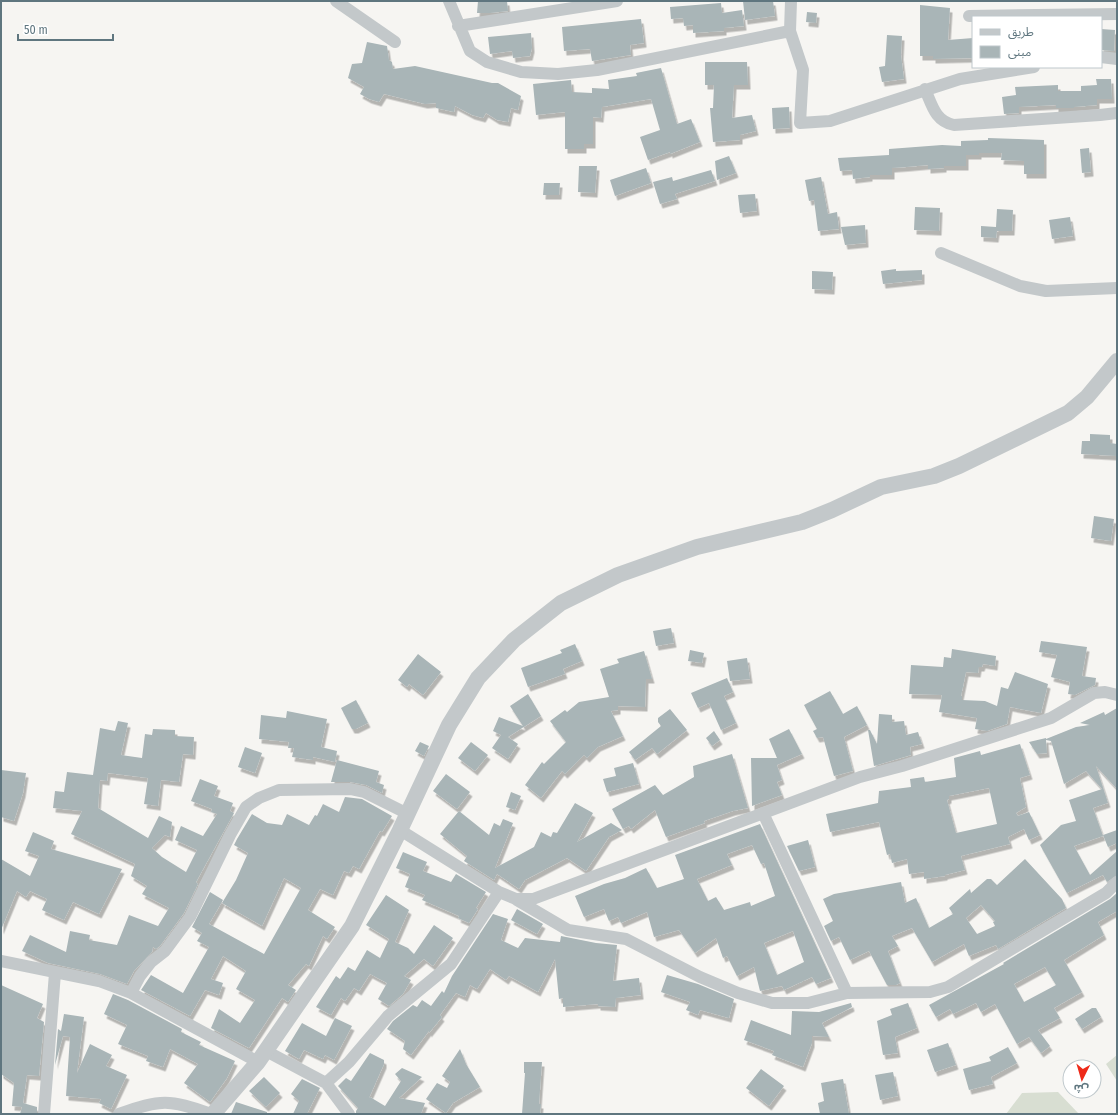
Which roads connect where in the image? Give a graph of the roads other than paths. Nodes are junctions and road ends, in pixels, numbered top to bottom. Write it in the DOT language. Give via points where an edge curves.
graph roads {
  1 [pos="448,1"];
  2 [pos="617,1"];
  3 [pos="791,1"];
  4 [pos="340,2"];
  5 [pos="1117,14"];
  6 [pos="969,16"];
  7 [pos="458,26"];
  8 [pos="790,31"];
  9 [pos="395,42"];
  10 [pos="1102,57"];
  11 [pos="1117,59"];
  12 [pos="1028,68"];
  13 [pos="925,89"];
  14 [pos="1117,113"];
  15 [pos="941,253"];
  16 [pos="1117,288"];
  17 [pos="1117,361"];
  18 [pos="1117,695"];
  19 [pos="763,813"];
  20 [pos="408,814"];
  21 [pos="400,830"];
  22 [pos="1117,882"];
  23 [pos="499,892"];
  24 [pos="516,898"];
  25 [pos="1,961"];
  26 [pos="55,973"];
  27 [pos="131,993"];
  28 [pos="847,993"];
  29 [pos="262,1057"];
  30 [pos="326,1083"];
  31 [pos="44,1114"];
  32 [pos="119,1114"];
  33 [pos="212,1114"];
  34 [pos="348,1114"];
  1 -- 7 [label="street"];
  2 -- 7 [label="street"];
  3 -- 8 [label="street"];
  4 -- 9 [label="street"];
  5 -- 6 [label="street"];
  7 -- 8 [label="street" via="470,51 487,62 521,72 558,74 597,70"];
  8 -- 13 [label="street" via="803,70 800,123 830,122"];
  10 -- 11 [label="street"];
  12 -- 13 [label="street" via="960,79"];
  13 -- 14 [label="street" via="938,117 945,123"];
  15 -- 16 [label="street" via="1020,286 1046,291"];
  17 -- 20 [label="street" via="1087,397 1068,413 959,466 934,476 881,486 802,522 698,547 618,575 561,603 514,640 478,678 449,725"];
  18 -- 19 [label="street" via="1094,693 1051,718 860,777"];
  19 -- 24 [label="street" via="533,899"];
  19 -- 28 [label="street"];
  20 -- 21 [label="street"];
  20 -- 27 [label="street" via="364,792 350,789 280,790 259,798 246,807 190,917 165,951 151,962"];
  21 -- 23 [label="street"];
  21 -- 29 [label="street" via="352,926"];
  22 -- 28 [label="street" via="1106,893 948,987 930,992"];
  23 -- 24 [label="street"];
  23 -- 30 [label="street" via="451,964 388,1016 349,1062"];
  24 -- 28 [label="street" via="568,930 626,939 700,977 738,993 772,1003 808,1003"];
  25 -- 26 [label="street"];
  26 -- 27 [label="street" via="99,982"];
  26 -- 31 [label="street"];
  27 -- 29 [label="street"];
  29 -- 30 [label="street"];
  29 -- 33 [label="street"];
  30 -- 34 [label="street"];
  32 -- 33 [label="street" via="142,1105 163,1102 180,1103"];
}
